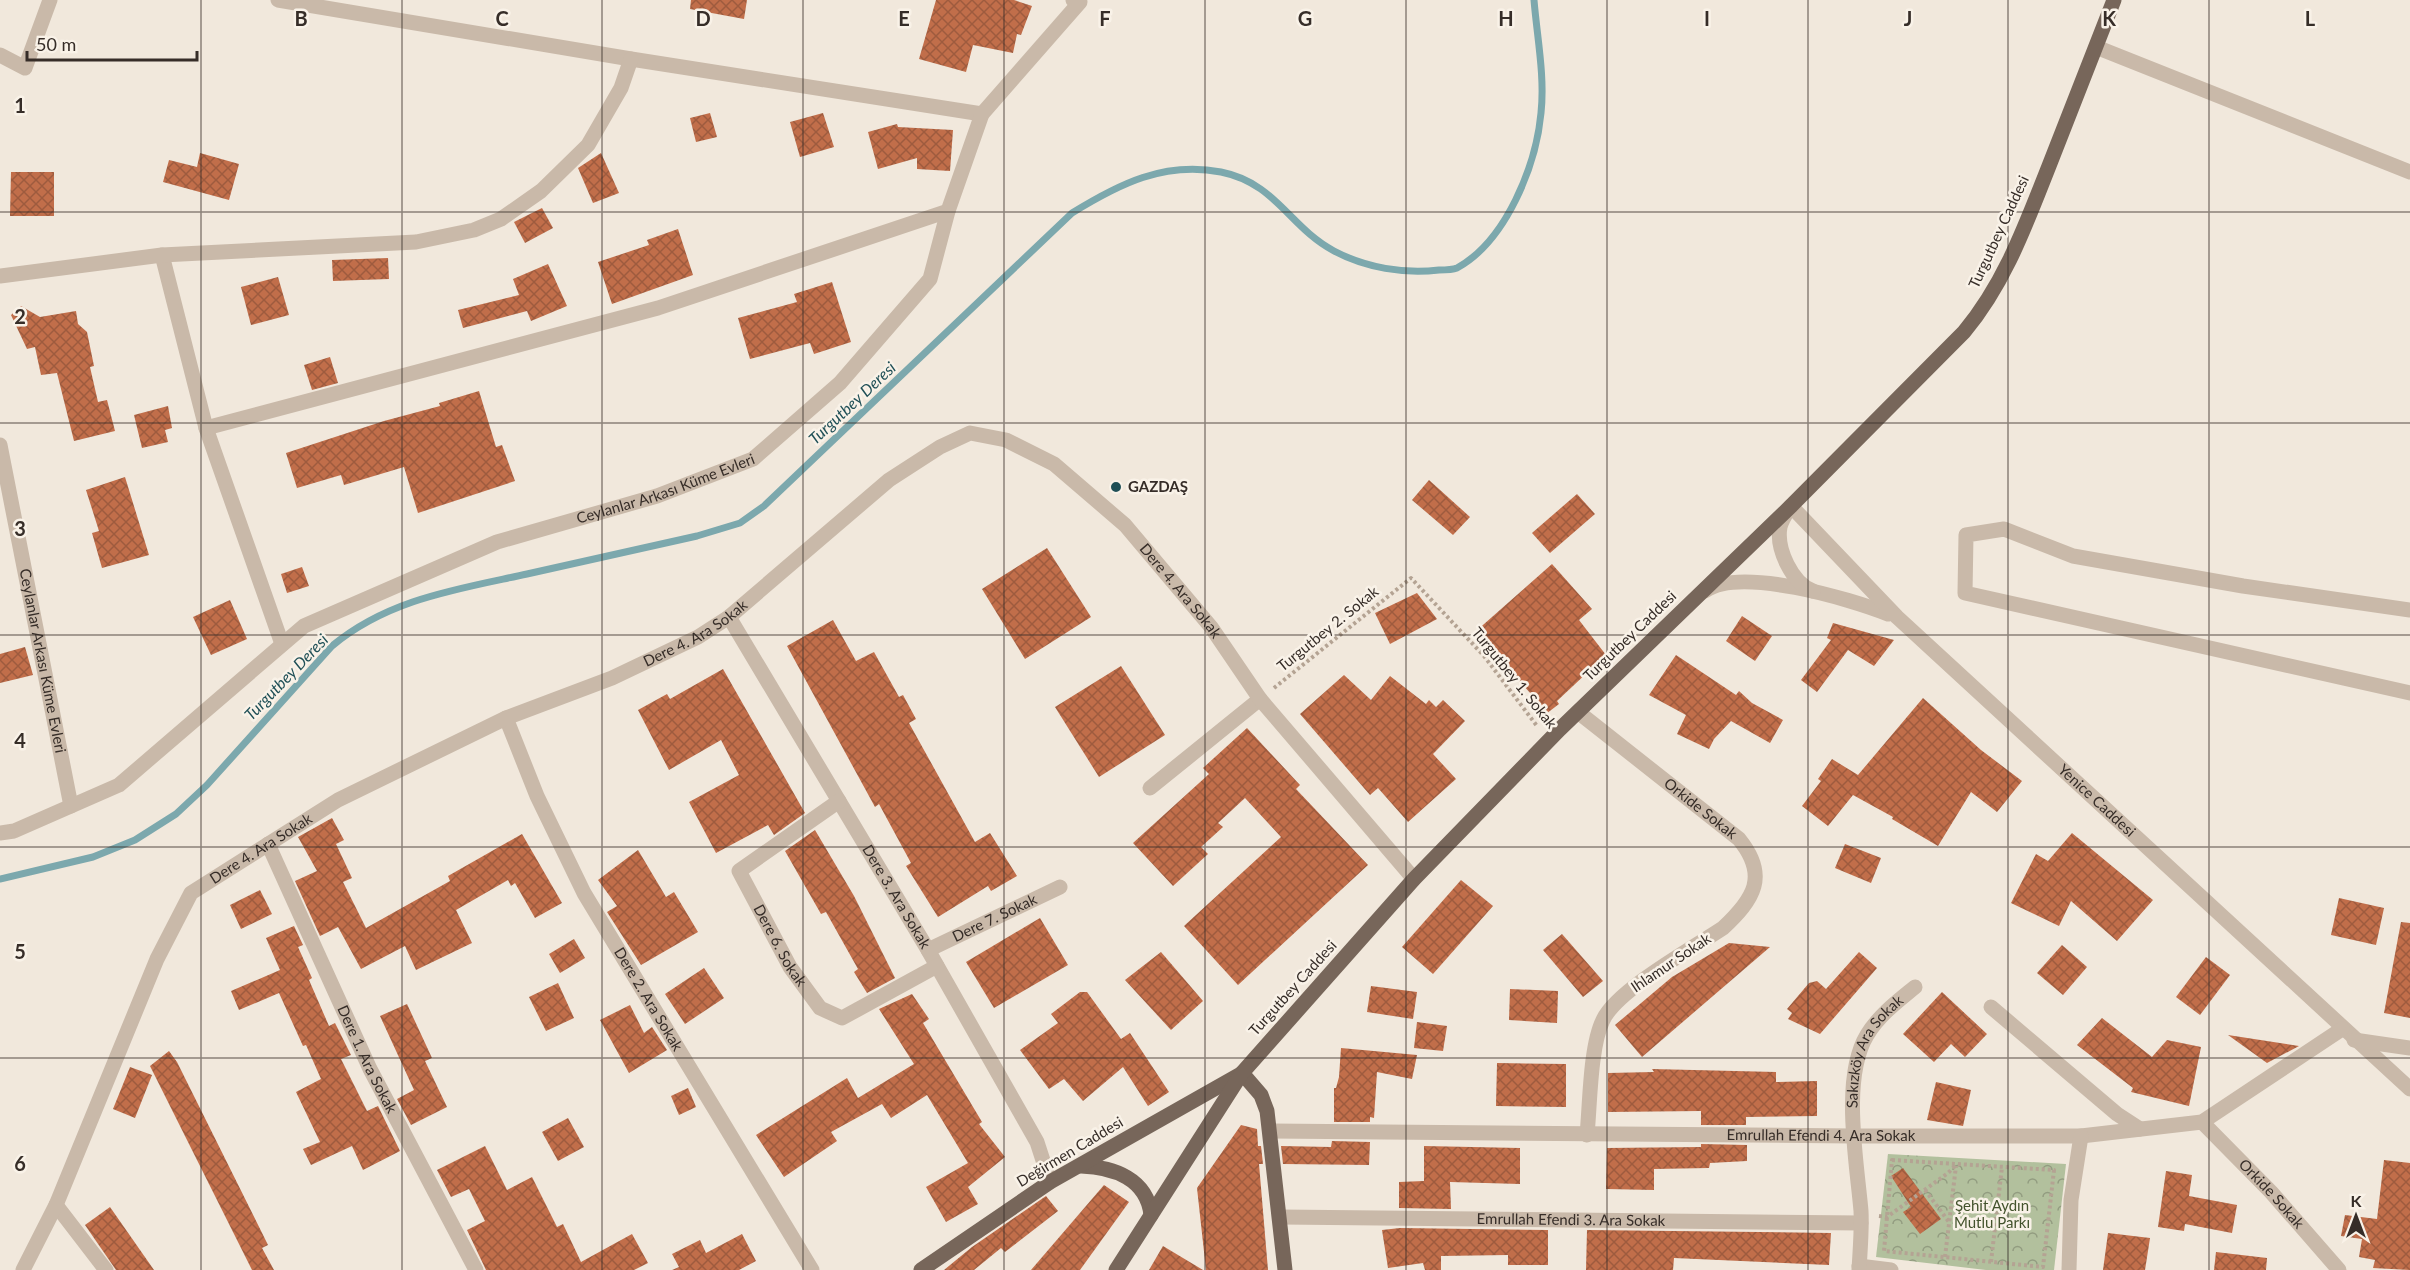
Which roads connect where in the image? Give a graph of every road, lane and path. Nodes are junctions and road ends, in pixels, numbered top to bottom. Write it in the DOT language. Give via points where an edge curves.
graph roads {
  1 [pos="50,0"];
  2 [pos="278,0"];
  3 [pos="1073,0"];
  4 [pos="2114,0"];
  5 [pos="2096,47"];
  6 [pos="0,55"];
  7 [pos="631,59"];
  8 [pos="981,114"];
  9 [pos="2410,172"];
  10 [pos="948,211"];
  11 [pos="162,255"];
  12 [pos="0,276"];
  13 [pos="206,428"];
  14 [pos="0,445"];
  15 [pos="1791,506"];
  16 [pos="1411,578"];
  17 [pos="1813,591"];
  18 [pos="1700,595"];
  19 [pos="2410,610"];
  20 [pos="729,617"];
  21 [pos="1897,617"];
  22 [pos="282,644"];
  23 [pos="2410,693"];
  24 [pos="1260,699"];
  25 [pos="1578,712"];
  26 [pos="507,718"];
  27 [pos="1549,741"];
  28 [pos="1150,788"];
  29 [pos="839,801"];
  30 [pos="71,806"];
  31 [pos="0,833"];
  32 [pos="268,843"];
  33 [pos="1414,879"];
  34 [pos="1060,887"];
  35 [pos="1723,928"];
  36 [pos="928,950"];
  37 [pos="937,966"];
  38 [pos="1915,987"];
  39 [pos="1991,1007"];
  40 [pos="2342,1029"];
  41 [pos="2354,1040"];
  42 [pos="2410,1048"];
  43 [pos="1242,1073"];
  44 [pos="2410,1089"];
  45 [pos="2202,1122"];
  46 [pos="2140,1129"];
  47 [pos="1271,1131"];
  48 [pos="1587,1135"];
  49 [pos="1853,1136"];
  50 [pos="2080,1136"];
  51 [pos="1957,1164"];
  52 [pos="1081,1166"];
  53 [pos="2002,1167"];
  54 [pos="1050,1182"];
  55 [pos="1925,1190"];
  56 [pos="56,1205"];
  57 [pos="1151,1215"];
  58 [pos="1281,1217"];
  59 [pos="1887,1217"];
  60 [pos="1861,1219"];
  61 [pos="1949,1222"];
  62 [pos="1945,1257"];
  63 [pos="1991,1262"];
  64 [pos="1859,1268"];
  65 [pos="23,1270"];
  66 [pos="106,1270"];
  67 [pos="476,1270"];
  68 [pos="812,1270"];
  69 [pos="921,1270"];
  70 [pos="1116,1270"];
  71 [pos="1285,1270"];
  72 [pos="1892,1270"];
  73 [pos="2069,1270"];
  74 [pos="2339,1270"];
  1 -- 6 [label="street" via="25,68"];
  2 -- 7 [label="street"];
  3 -- 8 [label="street, Ceylanlar Arkası Küme Evleri" via="1080,2"];
  4 -- 5 [label="main road, Turgutbey Caddesi"];
  5 -- 9 [label="street"];
  5 -- 15 [label="main road, Turgutbey Caddesi" via="2027,220 1983,309"];
  7 -- 8 [label="street"];
  7 -- 11 [label="street" via="607,116 581,152 541,191 501,219 474,230 427,240"];
  8 -- 10 [label="street, Ceylanlar Arkası Küme Evleri"];
  10 -- 13 [label="street" via="658,308"];
  10 -- 22 [label="street, Ceylanlar Arkası Küme Evleri" via="930,279 840,383 753,459 657,496 497,542 304,626"];
  11 -- 12 [label="street"];
  11 -- 13 [label="street"];
  13 -- 22 [label="street"];
  14 -- 30 [label="street, Ceylanlar Arkası Küme Evleri"];
  15 -- 17 [label="street" via="1780,528 1782,547 1796,578"];
  15 -- 18 [label="main road, Turgutbey Caddesi"];
  15 -- 21 [label="street, Yenice Caddesi"];
  16 -- 24 [label="path, Turgutbey 2. Sokak"];
  16 -- 27 [label="path, Turgutbey 1. Sokak" via="1484,656"];
  17 -- 18 [label="street" via="1728,583 1717,584"];
  17 -- 21 [label="street"];
  18 -- 25 [label="main road, Turgutbey Caddesi"];
  19 -- 23 [label="street" via="2073,556 2004,530 1966,535 1965,593"];
  20 -- 24 [label="street, Dere 4. Ara Sokak" via="889,480 970,433 1006,440 1054,464 1125,525 1211,627"];
  20 -- 26 [label="street, Dere 4. Ara Sokak" via="665,655"];
  20 -- 29 [label="street, Dere 3. Ara Sokak"];
  21 -- 40 [label="street, Yenice Caddesi"];
  22 -- 30 [label="street, Ceylanlar Arkası Küme Evleri" via="119,785"];
  24 -- 28 [label="street"];
  24 -- 33 [label="street, Dere 4. Ara Sokak"];
  25 -- 27 [label="main road, Turgutbey Caddesi"];
  25 -- 35 [label="street, Orkide Sokak" via="1739,839 1751,854 1755,891"];
  26 -- 32 [label="street, Dere 4. Ara Sokak" via="338,800"];
  26 -- 68 [label="street, Dere 2. Ara Sokak" via="537,796 584,893"];
  27 -- 33 [label="main road, Turgutbey Caddesi"];
  29 -- 36 [label="street, Dere 3. Ara Sokak"];
  29 -- 37 [label="street, Dere 6. Sokak" via="739,871 790,967 820,1008 842,1018"];
  30 -- 31 [label="street, Ceylanlar Arkası Küme Evleri" via="14,831"];
  32 -- 56 [label="street, Dere 4. Ara Sokak" via="191,893 158,959"];
  32 -- 67 [label="street, Dere 1. Ara Sokak" via="370,1069"];
  33 -- 43 [label="main road, Turgutbey Caddesi"];
  34 -- 36 [label="street, Dere 7. Sokak"];
  35 -- 48 [label="street, Ihlamur Sokak" via="1628,992 1603,1020 1593,1064"];
  36 -- 37 [label="street, Dere 3. Ara Sokak"];
  37 -- 54 [label="street, Dere 3. Ara Sokak" via="1037,1142"];
  38 -- 49 [label="street, Sakızköy Ara Sokak" via="1882,1015 1866,1036 1856,1070"];
  39 -- 46 [label="street"];
  40 -- 41 [label="street, Yenice Caddesi"];
  40 -- 45 [label="street, Emrullah Efendi 4. Ara Sokak"];
  41 -- 42 [label="street"];
  41 -- 44 [label="street, Yenice Caddesi"];
  43 -- 47 [label="main road" via="1261,1095"];
  43 -- 52 [label="main road, Değirmen Caddesi"];
  43 -- 57 [label="main road, Turgutbey Caddesi"];
  45 -- 46 [label="street, Emrullah Efendi 4. Ara Sokak"];
  45 -- 74 [label="street, Orkide Sokak" via="2271,1192"];
  46 -- 50 [label="street, Emrullah Efendi 4. Ara Sokak"];
  47 -- 48 [label="street, Emrullah Efendi 4. Ara Sokak"];
  47 -- 58 [label="main road"];
  48 -- 49 [label="street, Emrullah Efendi 4. Ara Sokak"];
  49 -- 50 [label="street, Emrullah Efendi 4. Ara Sokak"];
  49 -- 60 [label="street, Sakızköy Ara Sokak"];
  50 -- 73 [label="street"];
  51 -- 53 [label="path"];
  51 -- 55 [label="path"];
  51 -- 59 [label="path" via="1892,1160"];
  51 -- 61 [label="path"];
  52 -- 54 [label="main road, Değirmen Caddesi"];
  52 -- 57 [label="main road" via="1107,1168 1128,1178 1146,1194"];
  53 -- 63 [label="path"];
  53 -- 63 [label="path" via="2054,1170 2043,1267"];
  54 -- 69 [label="main road, Değirmen Caddesi"];
  55 -- 59 [label="path"];
  55 -- 61 [label="path"];
  56 -- 65 [label="street, Dere 4. Ara Sokak"];
  56 -- 66 [label="street"];
  57 -- 70 [label="main road, Turgutbey Caddesi"];
  58 -- 60 [label="street, Emrullah Efendi 3. Ara Sokak"];
  58 -- 71 [label="main road"];
  59 -- 60 [label="path"];
  59 -- 62 [label="path" via="1884,1251"];
  60 -- 64 [label="street, Sakızköy Ara Sokak"];
  61 -- 62 [label="path"];
  62 -- 63 [label="path"];
  64 -- 72 [label="street"];
}
